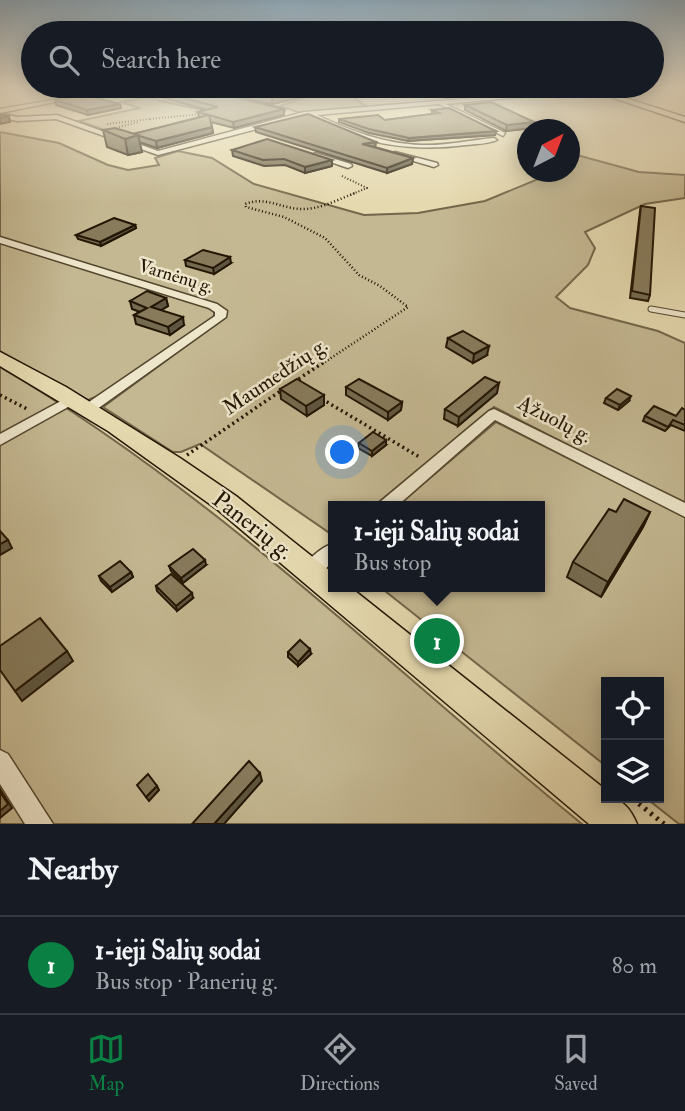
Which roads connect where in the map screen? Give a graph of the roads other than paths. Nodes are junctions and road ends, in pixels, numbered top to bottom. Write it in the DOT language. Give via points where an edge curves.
graph roads {
  1 [pos="81,126"];
  2 [pos="261,126"];
  3 [pos="341,126"];
  4 [pos="487,126"];
  5 [pos="240,132"];
  6 [pos="503,134"];
  7 [pos="252,136"];
  8 [pos="375,139"];
  9 [pos="494,140"];
  10 [pos="300,151"];
  11 [pos="434,165"];
  12 [pos="348,166"];
  13 [pos="0,240"];
  14 [pos="651,309"];
  15 [pos="685,315"];
  16 [pos="0,358"];
  17 [pos="80,404"];
  18 [pos="0,440"];
  19 [pos="392,501"];
  20 [pos="685,511"];
  21 [pos="328,555"];
  22 [pos="311,570"];
  23 [pos="328,584"];
  24 [pos="338,592"];
  25 [pos="0,762"];
  26 [pos="40,824"];
  27 [pos="618,824"];
  1 -- 5 [label="street" via="155,153"];
  2 -- 5 [label="street"];
  3 -- 8 [label="street"];
  4 -- 6 [label="street"];
  5 -- 7 [label="street"];
  8 -- 9 [label="street" via="426,147"];
  8 -- 11 [label="street" via="387,152"];
  10 -- 12 [label="street"];
  13 -- 17 [label="street, Varnėnų g." via="221,311 220,317"];
  14 -- 15 [label="lane"];
  16 -- 17 [label="main road, Panerių g."];
  17 -- 18 [label="street" via="41,416"];
  17 -- 22 [label="main road, Panerių g." via="174,464"];
  19 -- 20 [label="street, Ąžuolų g." via="494,414"];
  21 -- 22 [label="street"];
  22 -- 23 [label="main road, Panerių g."];
  24 -- 27 [label="main road, Panerių g."];
  25 -- 26 [label="street"];
}
